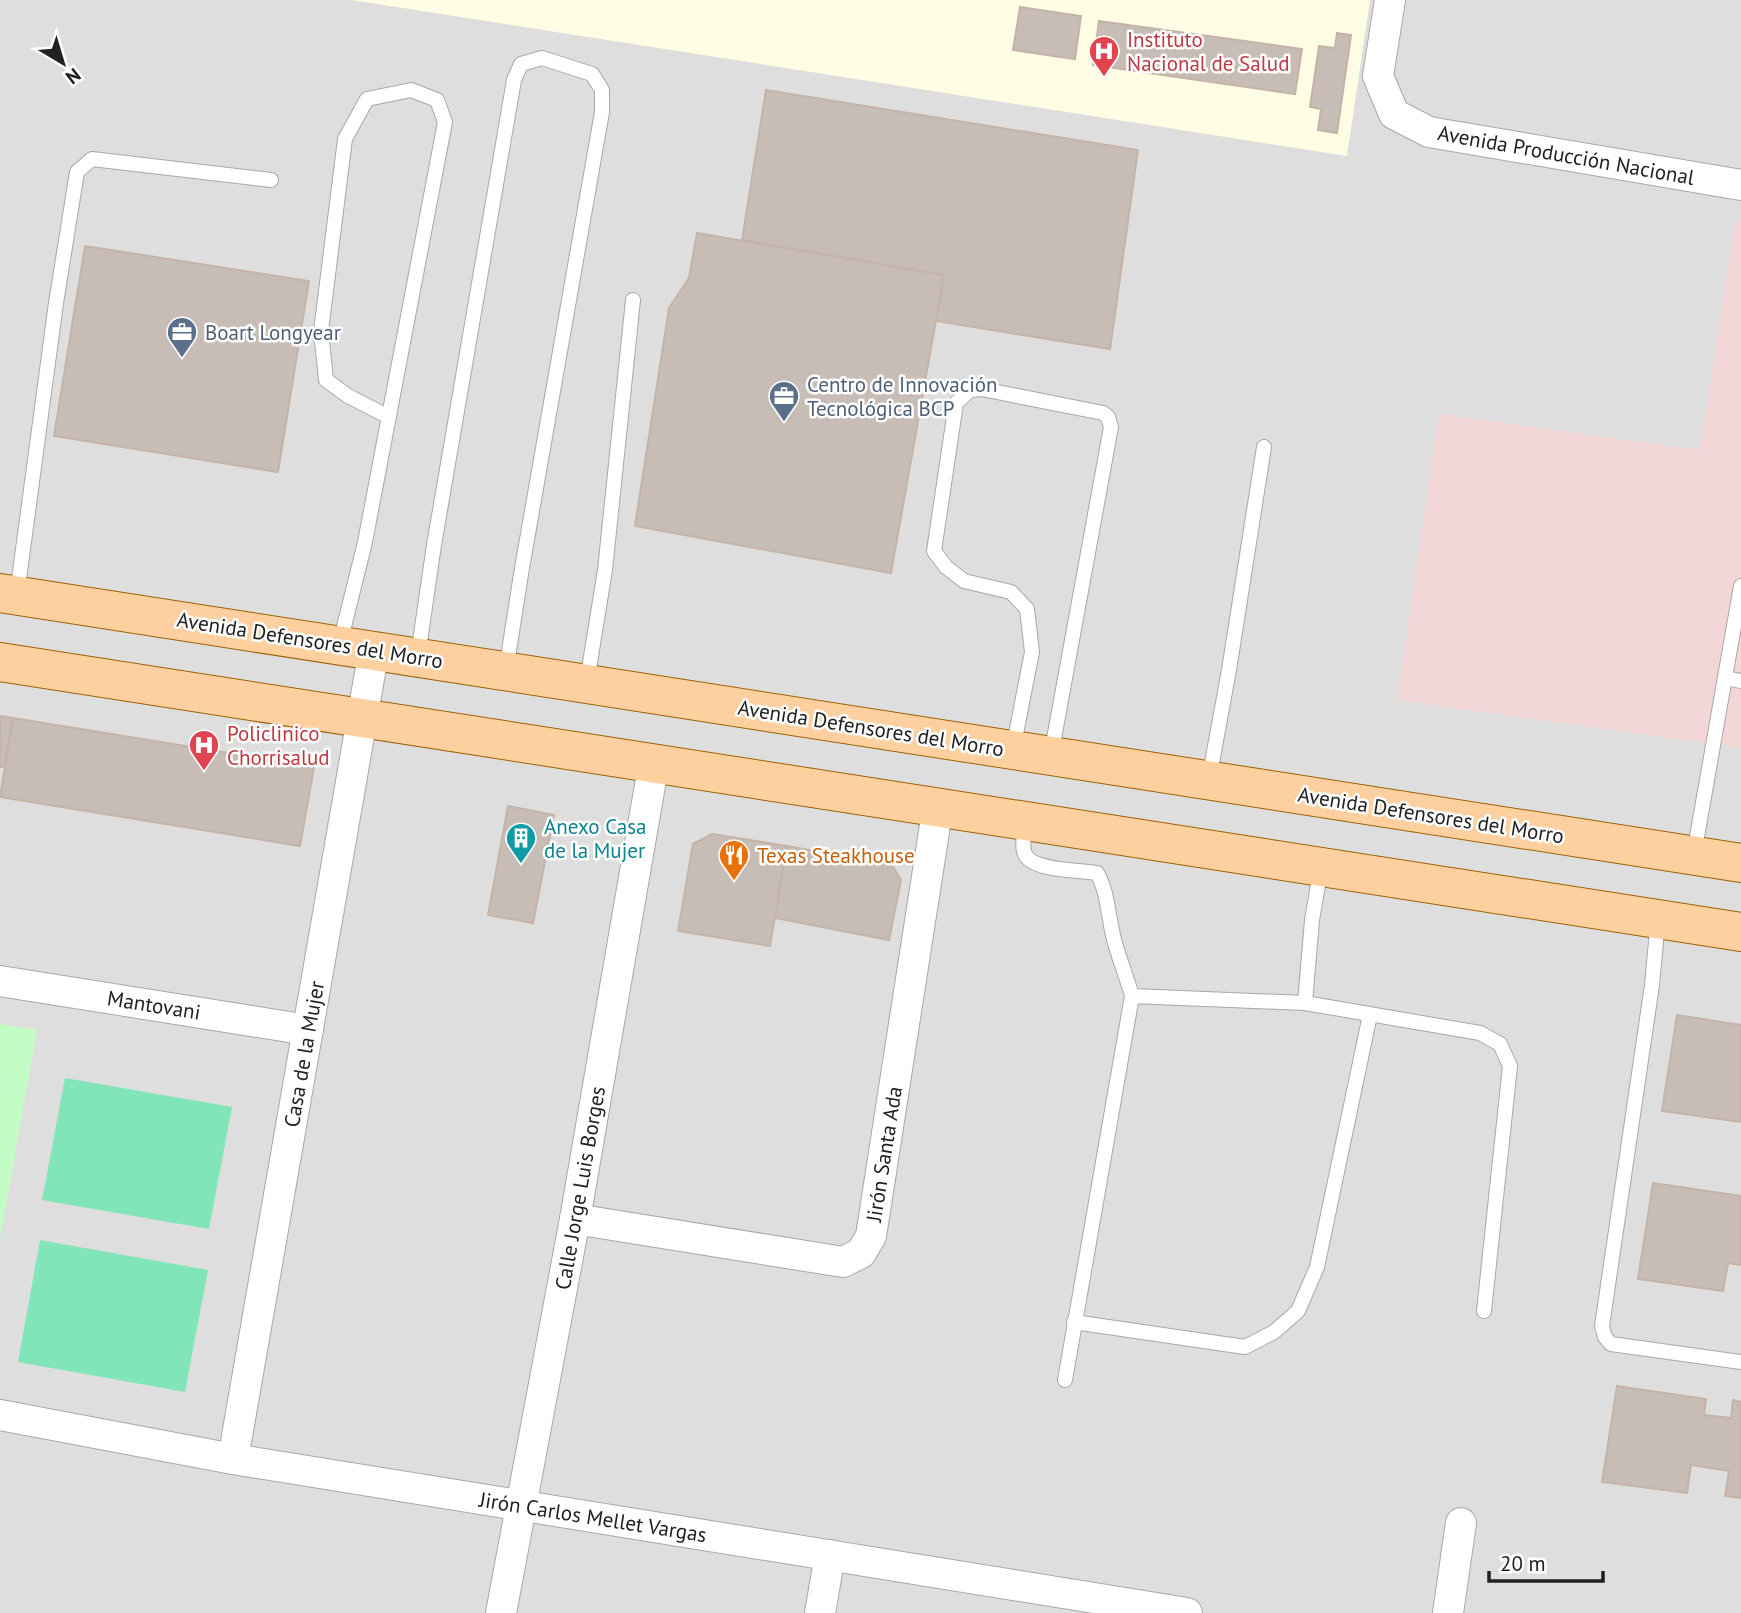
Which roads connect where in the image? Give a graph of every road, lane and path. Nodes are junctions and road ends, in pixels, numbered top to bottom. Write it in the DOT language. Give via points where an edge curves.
graph roads {
  1 [pos="1390,0"];
  2 [pos="271,180"];
  3 [pos="1741,186"];
  4 [pos="633,300"];
  5 [pos="389,417"];
  6 [pos="1264,447"];
  7 [pos="1741,586"];
  8 [pos="9,594"];
  9 [pos="357,647"];
  10 [pos="418,656"];
  11 [pos="0,662"];
  12 [pos="506,670"];
  13 [pos="1726,678"];
  14 [pos="1741,681"];
  15 [pos="586,683"];
  16 [pos="363,717"];
  17 [pos="1013,750"];
  18 [pos="1051,756"];
  19 [pos="654,762"];
  20 [pos="1209,780"];
  21 [pos="938,806"];
  22 [pos="1026,820"];
  23 [pos="1694,856"];
  24 [pos="1741,863"];
  25 [pos="1322,866"];
  26 [pos="1658,919"];
  27 [pos="1741,932"];
  28 [pos="0,981"];
  29 [pos="1132,996"];
  30 [pos="1305,1003"];
  31 [pos="1370,1015"];
  32 [pos="308,1030"];
  33 [pos="575,1219"];
  34 [pos="1484,1311"];
  35 [pos="1074,1322"];
  36 [pos="1741,1362"];
  37 [pos="1065,1380"];
  38 [pos="0,1415"];
  39 [pos="233,1459"];
  40 [pos="523,1506"];
  41 [pos="1461,1523"];
  42 [pos="830,1555"];
  43 [pos="501,1613"];
  44 [pos="820,1613"];
  45 [pos="1186,1613"];
  46 [pos="1447,1613"];
  1 -- 3 [label="street, Avenida Producción Nacional" via="1378,76 1394,114 1429,132"];
  2 -- 8 [label="lane" via="92,159 77,172"];
  4 -- 15 [label="lane" via="605,570"];
  5 -- 5 [label="lane" via="445,122 437,100 411,90 367,99 345,139 321,331 326,380"];
  5 -- 9 [label="lane" via="365,542"];
  6 -- 20 [label="lane"];
  7 -- 13 [label="lane"];
  8 -- 9 [label="main road, Avenida Defensores del Morro"];
  9 -- 10 [label="main road, Avenida Defensores del Morro"];
  9 -- 16 [label="street, Casa de la Mujer"];
  10 -- 12 [label="main road, Avenida Defensores del Morro"];
  10 -- 12 [label="lane" via="514,80 521,65 542,58 592,74 602,90 602,112"];
  11 -- 16 [label="main road"];
  12 -- 15 [label="main road, Avenida Defensores del Morro"];
  13 -- 14 [label="lane"];
  13 -- 23 [label="lane"];
  15 -- 17 [label="main road, Avenida Defensores del Morro"];
  16 -- 19 [label="main road"];
  16 -- 32 [label="street, Casa de la Mujer"];
  17 -- 18 [label="main road, Avenida Defensores del Morro"];
  17 -- 18 [label="lane" via="1031,652 1027,609 1012,592 964,581 934,551 956,403 970,390 1103,413 1111,427"];
  18 -- 20 [label="main road, Avenida Defensores del Morro"];
  19 -- 21 [label="main road"];
  19 -- 33 [label="street, Calle Jorge Luis Borges"];
  20 -- 23 [label="main road, Avenida Defensores del Morro"];
  21 -- 22 [label="main road"];
  21 -- 33 [label="street, Jirón Santa Ada" via="871,1236 861,1253 843,1262"];
  22 -- 25 [label="main road"];
  22 -- 29 [label="lane" via="1023,852 1030,862 1097,873"];
  23 -- 24 [label="main road, Avenida Defensores del Morro"];
  25 -- 26 [label="main road"];
  25 -- 30 [label="lane"];
  26 -- 27 [label="main road"];
  26 -- 36 [label="lane" via="1602,1326 1611,1345"];
  28 -- 32 [label="street, Mantovani"];
  29 -- 30 [label="lane"];
  29 -- 35 [label="lane"];
  30 -- 31 [label="lane"];
  31 -- 34 [label="lane" via="1480,1033 1500,1044 1510,1066"];
  31 -- 35 [label="lane" via="1317,1267 1298,1311 1274,1332 1245,1347"];
  32 -- 39 [label="street, Casa de la Mujer"];
  33 -- 40 [label="street, Calle Jorge Luis Borges"];
  35 -- 37 [label="lane"];
  38 -- 39 [label="street, Jirón Carlos Mellet Vargas"];
  39 -- 40 [label="street, Jirón Carlos Mellet Vargas"];
  40 -- 42 [label="street, Jirón Carlos Mellet Vargas"];
  40 -- 43 [label="street, Calle Jorge Luis Borges"];
  41 -- 46 [label="street"];
  42 -- 44 [label="street"];
  42 -- 45 [label="street, Jirón Carlos Mellet Vargas"];
}
